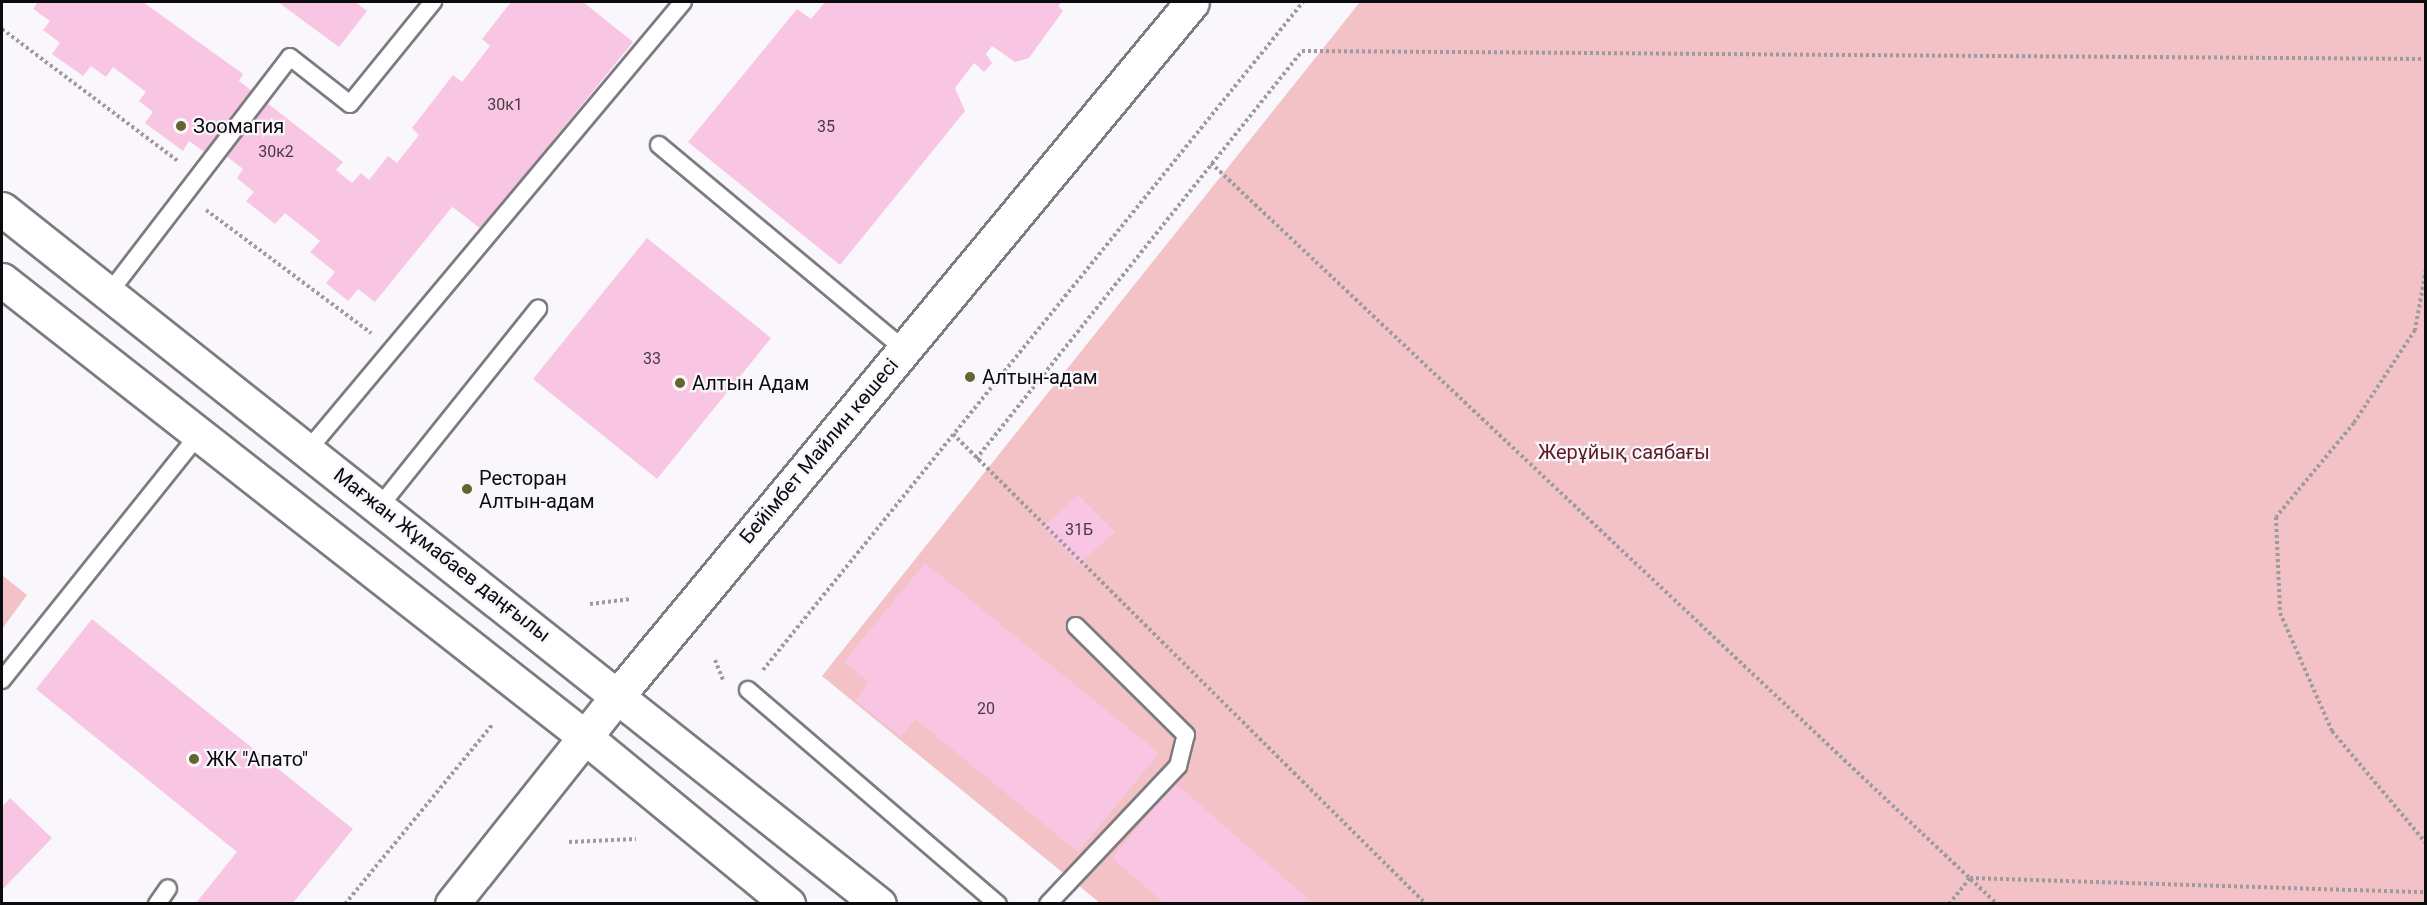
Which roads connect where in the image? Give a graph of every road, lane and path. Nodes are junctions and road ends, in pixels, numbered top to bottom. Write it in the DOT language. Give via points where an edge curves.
graph roads {
  1 [pos="433,2"];
  2 [pos="683,2"];
  3 [pos="1192,2"];
  4 [pos="1303,2"];
  5 [pos="2426,59"];
  6 [pos="659,145"];
  7 [pos="1211,163"];
  8 [pos="2,209"];
  9 [pos="2426,268"];
  10 [pos="2,280"];
  11 [pos="109,293"];
  12 [pos="538,309"];
  13 [pos="904,349"];
  14 [pos="953,434"];
  15 [pos="198,435"];
  16 [pos="308,450"];
  17 [pos="976,459"];
  18 [pos="380,506"];
  19 [pos="631,599"];
  20 [pos="590,604"];
  21 [pos="1076,626"];
  22 [pos="2,680"];
  23 [pos="748,690"];
  24 [pos="619,694"];
  25 [pos="492,725"];
  26 [pos="585,737"];
  27 [pos="636,839"];
  28 [pos="569,842"];
  29 [pos="2426,843"];
  30 [pos="1970,878"];
  31 [pos="168,888"];
  32 [pos="2426,892"];
  33 [pos="157,903"];
  34 [pos="345,903"];
  35 [pos="452,903"];
  36 [pos="788,903"];
  37 [pos="879,903"];
  38 [pos="998,903"];
  39 [pos="1048,903"];
  40 [pos="1426,903"];
  41 [pos="1949,903"];
  42 [pos="1997,903"];
  1 -- 11 [label="lane" via="350,104 290,57"];
  2 -- 16 [label="lane"];
  3 -- 13 [label="main road, Бейімбет Майлин көшесі"];
  4 -- 14 [label="path"];
  5 -- 7 [label="path" via="1311,50 1295,57"];
  6 -- 13 [label="lane"];
  7 -- 17 [label="path"];
  7 -- 30 [label="path"];
  8 -- 11 [label="main road, Мағжан Жұмабаев даңғылы"];
  9 -- 29 [label="path" via="2415,330 2354,423 2276,517 2280,613 2331,731"];
  10 -- 15 [label="main road"];
  11 -- 16 [label="main road, Мағжан Жұмабаев даңғылы"];
  12 -- 18 [label="lane"];
  13 -- 24 [label="main road, Бейімбет Майлин көшесі"];
  14 -- 17 [label="path"];
  14 -- 23 [label="path"];
  15 -- 22 [label="lane"];
  15 -- 26 [label="main road"];
  16 -- 18 [label="main road, Мағжан Жұмабаев даңғылы"];
  17 -- 40 [label="path"];
  18 -- 24 [label="main road, Мағжан Жұмабаев даңғылы"];
  19 -- 20 [label="path"];
  21 -- 39 [label="lane" via="1186,735 1178,766"];
  23 -- 38 [label="lane"];
  24 -- 26 [label="main road, Бейімбет Майлин көшесі"];
  24 -- 37 [label="main road, Мағжан Жұмабаев даңғылы"];
  25 -- 34 [label="path"];
  26 -- 35 [label="main road, Бейімбет Майлин көшесі"];
  26 -- 36 [label="main road"];
  27 -- 28 [label="path"];
  30 -- 32 [label="path"];
  30 -- 41 [label="path"];
  30 -- 42 [label="path"];
  31 -- 33 [label="lane"];
}
